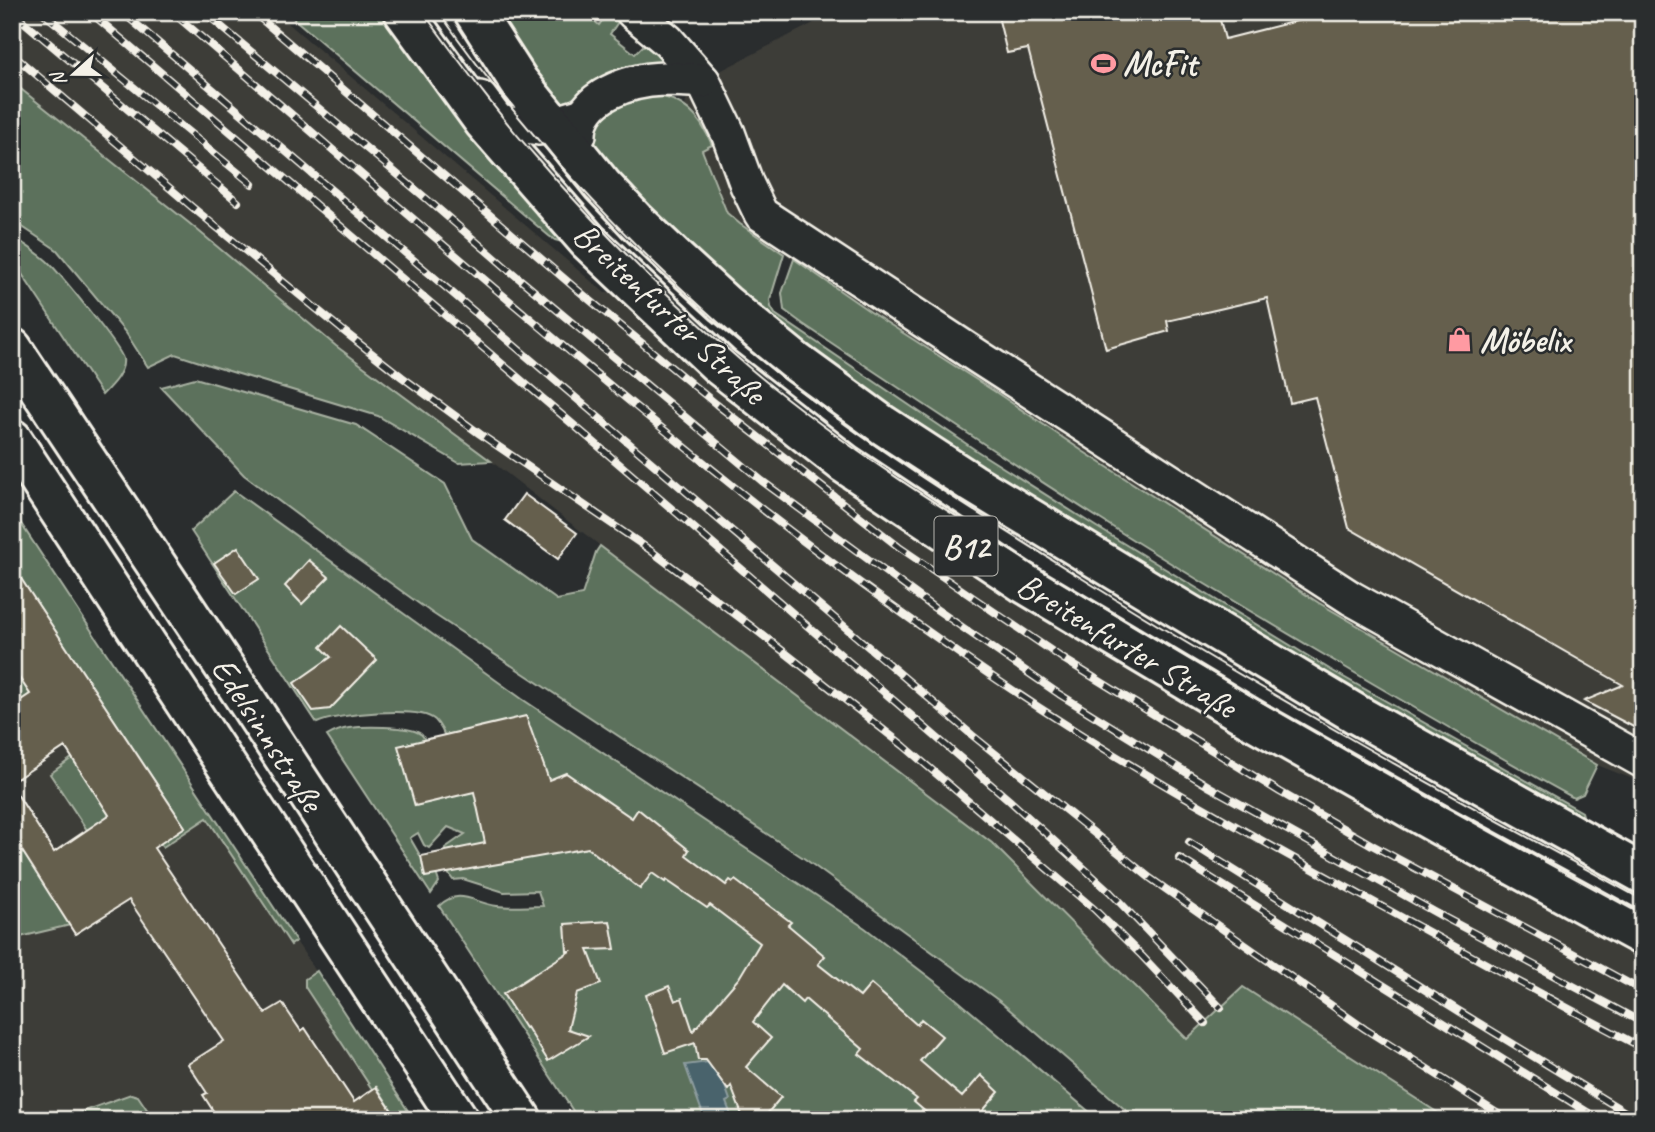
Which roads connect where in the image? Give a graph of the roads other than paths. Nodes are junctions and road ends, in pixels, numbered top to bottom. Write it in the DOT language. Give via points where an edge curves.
graph roads {
  1 [pos="404,12"];
  2 [pos="415,12"];
  3 [pos="474,12"];
  4 [pos="633,12"];
  5 [pos="703,81"];
  6 [pos="568,120"];
  7 [pos="12,348"];
  8 [pos="12,439"];
  9 [pos="1643,761"];
  10 [pos="1643,874"];
  11 [pos="1643,936"];
  12 [pos="459,1120"];
  13 [pos="522,1120"];
  1 -- 11 [label="main road, Breitenfurter Straße / B12" via="484,122 587,241 720,366 845,464 1022,582 1236,710"];
  2 -- 6 [label="street" via="498,122 538,128"];
  3 -- 6 [label="main road, Breitenfurter Straße / B12" via="519,82"];
  4 -- 5 [label="street" via="668,41"];
  5 -- 6 [label="street" via="662,79 634,84 608,93"];
  5 -- 9 [label="street" via="761,214 1351,598"];
  6 -- 10 [label="main road, Breitenfurter Straße / B12" via="585,165 636,220 725,304 883,425 1356,714"];
  7 -- 13 [label="main road, Edelsinnstraße"];
  8 -- 12 [label="main road, Edelsinnstraße"];
}
